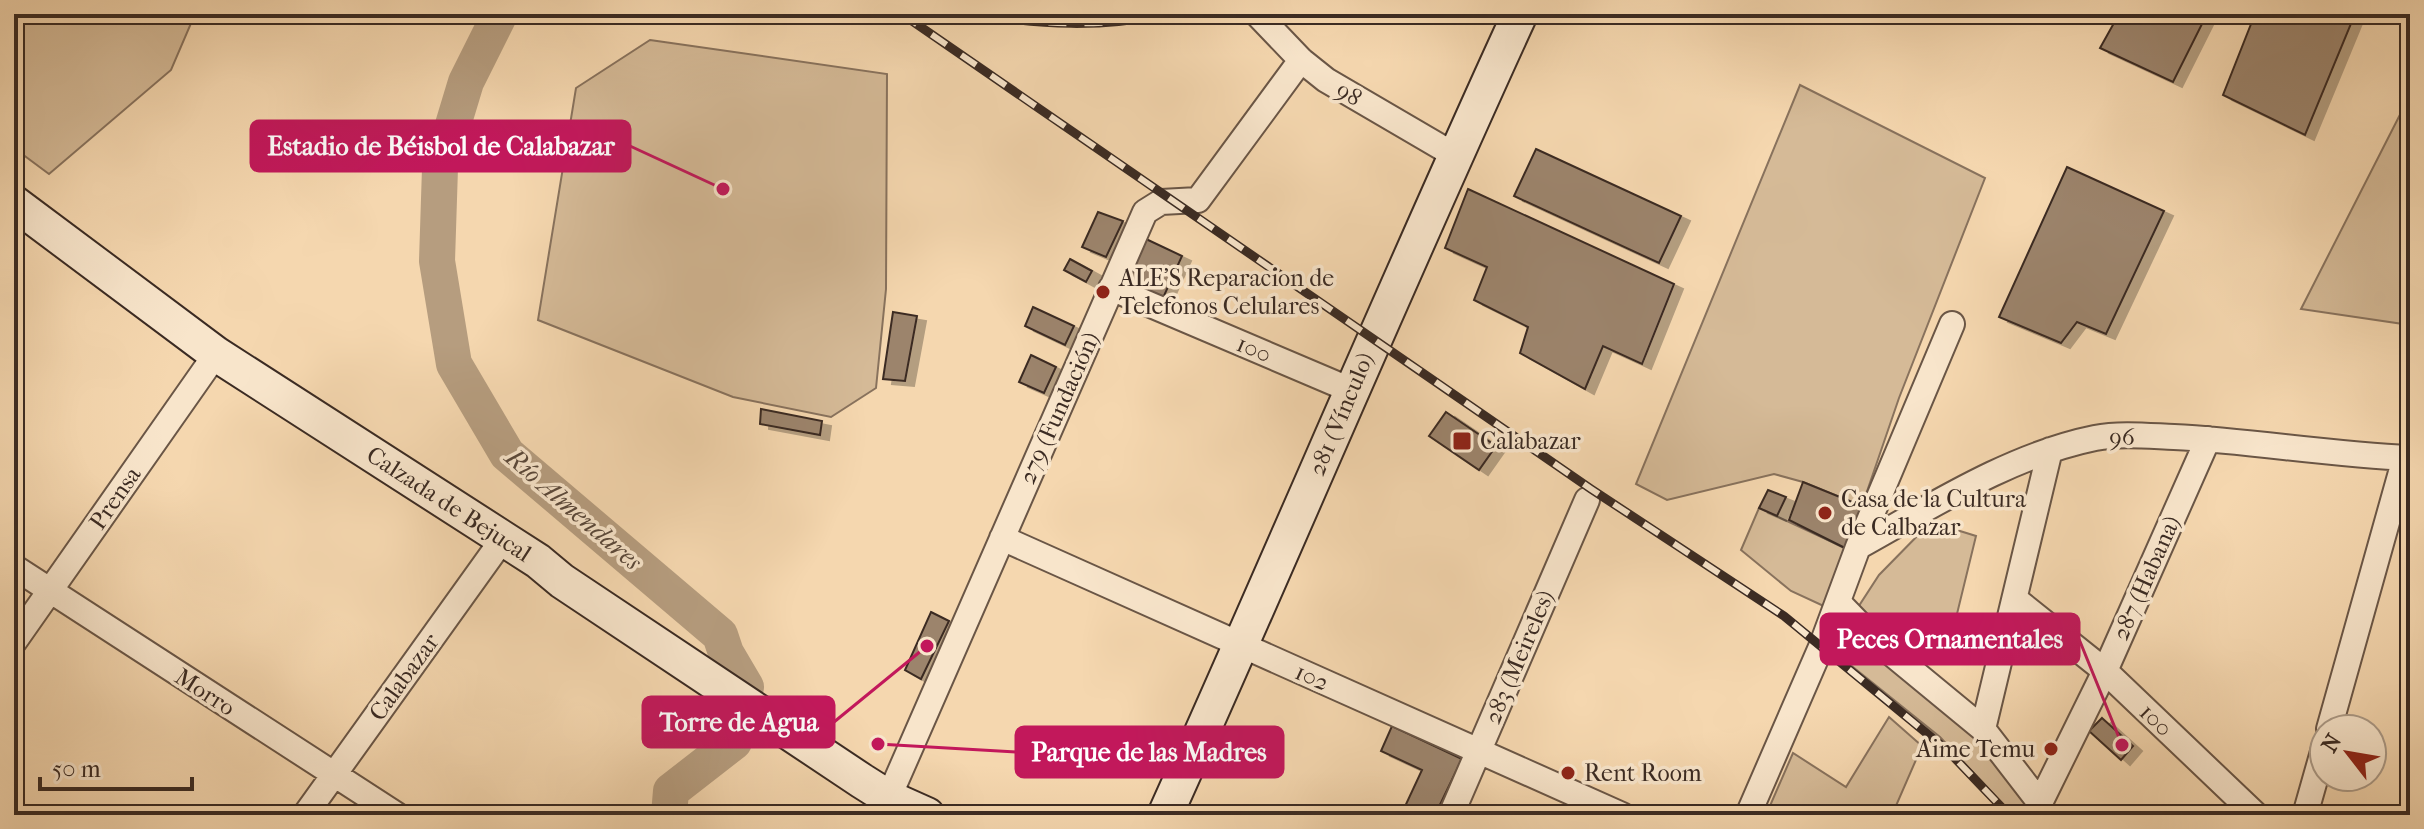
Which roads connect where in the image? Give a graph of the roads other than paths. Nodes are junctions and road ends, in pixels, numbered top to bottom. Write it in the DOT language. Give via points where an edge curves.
graph roads {
  1 [pos="1257,14"];
  2 [pos="1520,14"];
  3 [pos="1301,60"];
  4 [pos="1456,156"];
  5 [pos="14,203"];
  6 [pos="1111,288"];
  7 [pos="1952,324"];
  8 [pos="216,354"];
  9 [pos="1353,391"];
  10 [pos="2208,439"];
  11 [pos="2050,450"];
  12 [pos="2407,458"];
  13 [pos="1587,500"];
  14 [pos="1002,538"];
  15 [pos="503,539"];
  16 [pos="1858,547"];
  17 [pos="14,567"];
  18 [pos="50,591"];
  19 [pos="2015,599"];
  20 [pos="1839,603"];
  21 [pos="14,642"];
  22 [pos="1241,646"];
  23 [pos="2105,671"];
  24 [pos="2334,713"];
  25 [pos="1983,729"];
  26 [pos="1479,752"];
  27 [pos="334,775"];
  28 [pos="2311,793"];
  29 [pos="877,798"];
  30 [pos="305,815"];
  31 [pos="397,815"];
  32 [pos="927,815"];
  33 [pos="1165,815"];
  34 [pos="1451,815"];
  35 [pos="1622,815"];
  36 [pos="1748,815"];
  37 [pos="2256,815"];
  38 [pos="2305,815"];
  1 -- 3 [label="street, 98"];
  2 -- 4 [label="main road, 281 (Vínculo)"];
  3 -- 4 [label="street, 98"];
  3 -- 6 [label="street, 279 (Fundación)" via="1198,200 1161,202 1145,212"];
  4 -- 9 [label="main road, 281 (Vínculo)"];
  5 -- 8 [label="main road, Calzada de Bejucal"];
  6 -- 9 [label="street, 100"];
  6 -- 14 [label="street, 279 (Fundación)"];
  7 -- 16 [label="street"];
  8 -- 15 [label="main road, Calzada de Bejucal"];
  8 -- 18 [label="street, Prensa"];
  9 -- 22 [label="main road, 281 (Vínculo)"];
  10 -- 11 [label="street, 96" via="2098,438"];
  10 -- 12 [label="street, 96"];
  10 -- 23 [label="street, 287 (Habana)"];
  11 -- 16 [label="street, 96"];
  11 -- 19 [label="street"];
  12 -- 24 [label="street"];
  13 -- 26 [label="street, 283 (Meireles)"];
  14 -- 22 [label="street, 102"];
  14 -- 29 [label="street, 279 (Fundación)"];
  15 -- 27 [label="street, Calabazar"];
  15 -- 29 [label="main road, Calzada de Bejucal"];
  16 -- 20 [label="street"];
  17 -- 18 [label="street, Morro"];
  18 -- 21 [label="street, Prensa"];
  18 -- 27 [label="street, Morro"];
  19 -- 23 [label="street, 100"];
  19 -- 25 [label="street"];
  20 -- 25 [label="street" via="1875,640"];
  20 -- 36 [label="street"];
  22 -- 26 [label="street, 102"];
  22 -- 33 [label="main road, 281 (Vínculo)"];
  23 -- 25 [label="street, 287 (Habana)" via="2040,803"];
  23 -- 37 [label="street, 100"];
  26 -- 34 [label="street, 283 (Meireles)"];
  26 -- 35 [label="street, 102"];
  27 -- 30 [label="street, Calabazar"];
  27 -- 31 [label="street, Morro"];
  28 -- 38 [label="street"];
  29 -- 32 [label="main road, Calzada de Bejucal"];
}
